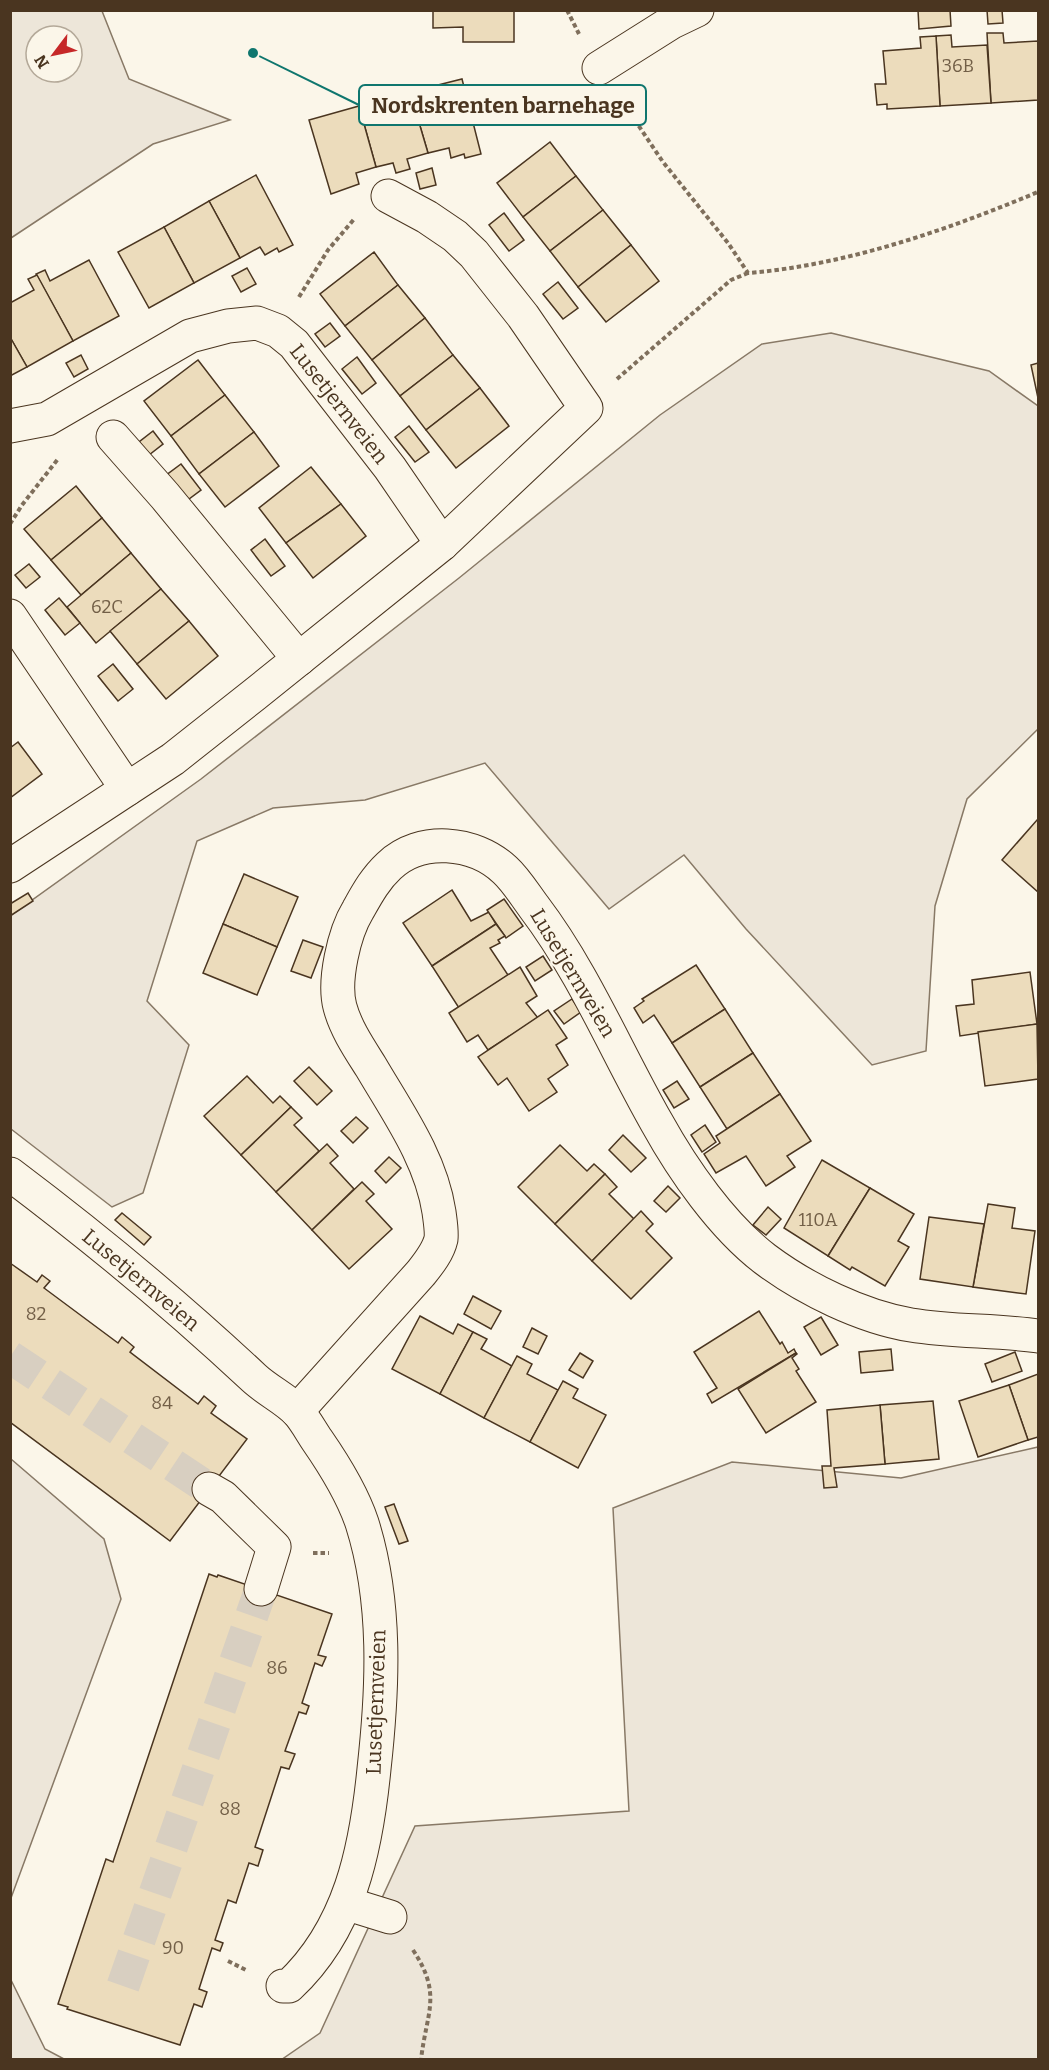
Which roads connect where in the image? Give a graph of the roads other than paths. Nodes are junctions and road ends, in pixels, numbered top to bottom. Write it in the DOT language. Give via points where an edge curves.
graph roads {
  1 [pos="696,10"];
  2 [pos="599,68"];
  3 [pos="388,196"];
  4 [pos="10,426"];
  5 [pos="113,436"];
  6 [pos="442,544"];
  7 [pos="10,616"];
  8 [pos="298,659"];
  9 [pos="127,789"];
  10 [pos="10,866"];
  11 [pos="10,1174"];
  12 [pos="1038,1336"];
  13 [pos="297,1411"];
  14 [pos="209,1489"];
  15 [pos="261,1589"];
  16 [pos="347,1902"];
  17 [pos="390,1917"];
  18 [pos="283,1986"];
  1 -- 2 [label="lane"];
  3 -- 6 [label="lane" via="456,236 474,254 523,316 586,408"];
  4 -- 6 [label="lane, Lusetjernveien" via="47,419 190,336 257,323 278,330 294,344 390,468"];
  5 -- 8 [label="lane"];
  6 -- 8 [label="lane"];
  7 -- 9 [label="lane"];
  8 -- 9 [label="lane" via="173,759"];
  9 -- 10 [label="lane"];
  11 -- 13 [label="lane, Lusetjernveien" via="123,1263 266,1389"];
  12 -- 13 [label="lane, Lusetjernveien" via="887,1320 829,1297 764,1258 737,1233 686,1170 565,951 529,900 494,862 466,848 439,845 410,851 390,865 369,888 353,917 343,948 339,1005 425,1165 435,1191 442,1236 435,1255 421,1273"];
  13 -- 16 [label="lane, Lusetjernveien" via="345,1483 362,1523 378,1595 378,1738 366,1835"];
  14 -- 15 [label="lane" via="223,1497 274,1547"];
  16 -- 17 [label="lane"];
  16 -- 18 [label="lane, Lusetjernveien" via="309,1967 289,1986"];
}
